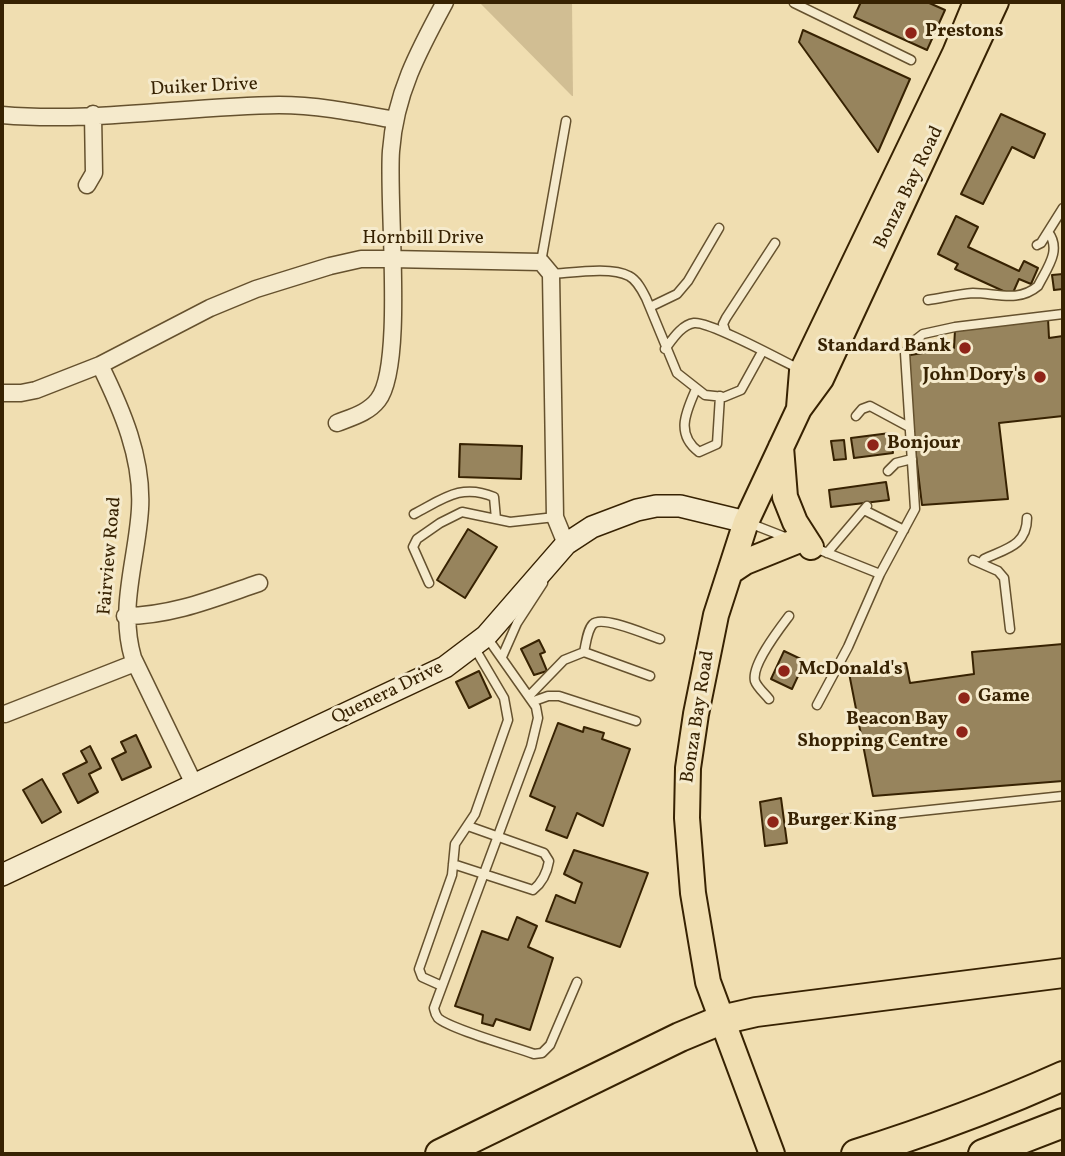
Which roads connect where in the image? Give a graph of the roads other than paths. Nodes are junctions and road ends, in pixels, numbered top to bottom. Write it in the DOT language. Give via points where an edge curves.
graph roads {
  1 [pos="446,2"];
  2 [pos="794,2"];
  3 [pos="976,2"];
  4 [pos="996,2"];
  5 [pos="911,60"];
  6 [pos="93,114"];
  7 [pos="8,115"];
  8 [pos="395,120"];
  9 [pos="566,121"];
  10 [pos="88,185"];
  11 [pos="1063,208"];
  12 [pos="719,228"];
  13 [pos="1048,232"];
  14 [pos="775,243"];
  15 [pos="1037,245"];
  16 [pos="391,259"];
  17 [pos="546,268"];
  18 [pos="928,300"];
  19 [pos="650,307"];
  20 [pos="1063,314"];
  21 [pos="726,333"];
  22 [pos="665,349"];
  23 [pos="762,352"];
  24 [pos="100,365"];
  25 [pos="811,375"];
  26 [pos="696,389"];
  27 [pos="2,393"];
  28 [pos="720,396"];
  29 [pos="856,416"];
  30 [pos="337,423"];
  31 [pos="909,427"];
  32 [pos="781,447"];
  33 [pos="912,459"];
  34 [pos="888,471"];
  35 [pos="414,514"];
  36 [pos="555,517"];
  37 [pos="1027,518"];
  38 [pos="496,519"];
  39 [pos="746,522"];
  40 [pos="904,530"];
  41 [pos="812,547"];
  42 [pos="560,551"];
  43 [pos="984,559"];
  44 [pos="973,560"];
  45 [pos="730,572"];
  46 [pos="880,574"];
  47 [pos="259,583"];
  48 [pos="429,583"];
  49 [pos="125,616"];
  50 [pos="789,616"];
  51 [pos="1010,629"];
  52 [pos="660,639"];
  53 [pos="480,641"];
  54 [pos="584,652"];
  55 [pos="502,656"];
  56 [pos="135,663"];
  57 [pos="650,676"];
  58 [pos="532,698"];
  59 [pos="769,699"];
  60 [pos="817,705"];
  61 [pos="5,714"];
  62 [pos="636,721"];
  63 [pos="194,784"];
  64 [pos="1063,796"];
  65 [pos="835,820"];
  66 [pos="468,826"];
  67 [pos="498,835"];
  68 [pos="453,864"];
  69 [pos="484,873"];
  70 [pos="2,875"];
  71 [pos="1063,973"];
  72 [pos="577,982"];
  73 [pos="442,986"];
  74 [pos="721,1020"];
  75 [pos="1063,1076"];
  76 [pos="1063,1123"];
  77 [pos="769,1145"];
  78 [pos="440,1154"];
  79 [pos="856,1154"];
  80 [pos="983,1154"];
  1 -- 8 [label="street" via="412,64"];
  2 -- 5 [label="lane"];
  3 -- 25 [label="main road, Bonza Bay Road"];
  4 -- 25 [label="main road, Bonza Bay Road"];
  6 -- 7 [label="street, Duiker Drive"];
  6 -- 8 [label="street, Duiker Drive" via="280,105"];
  6 -- 10 [label="street" via="94,173"];
  8 -- 16 [label="street"];
  9 -- 17 [label="lane"];
  11 -- 13 [label="lane"];
  12 -- 19 [label="lane" via="677,294"];
  13 -- 15 [label="lane"];
  13 -- 18 [label="lane" via="1055,248 1034,290 1008,297 973,293"];
  14 -- 21 [label="lane" via="726,318"];
  16 -- 17 [label="street, Hornbill Drive"];
  16 -- 24 [label="street, Hornbill Drive" via="361,259 256,289"];
  16 -- 30 [label="street" via="388,380 373,406"];
  17 -- 19 [label="lane" via="629,275"];
  17 -- 36 [label="street"];
  19 -- 22 [label="lane"];
  20 -- 31 [label="lane" via="923,334 905,353"];
  21 -- 22 [label="lane" via="694,323 673,337"];
  21 -- 23 [label="lane"];
  22 -- 26 [label="lane" via="677,373"];
  23 -- 25 [label="lane"];
  23 -- 28 [label="lane" via="741,390"];
  24 -- 27 [label="street, Hornbill Drive" via="36,390"];
  24 -- 49 [label="street, Fairview Road" via="124,417 138,478 140,508"];
  25 -- 32 [label="main road, Bonza Bay Road"];
  26 -- 28 [label="lane"];
  26 -- 28 [label="lane" via="683,429 699,452 718,444"];
  29 -- 31 [label="lane" via="870,406"];
  31 -- 33 [label="lane"];
  32 -- 39 [label="main road, Bonza Bay Road"];
  32 -- 41 [label="main road" via="785,497"];
  33 -- 34 [label="lane" via="896,463"];
  33 -- 40 [label="lane" via="915,509"];
  35 -- 38 [label="lane" via="465,491 494,497"];
  36 -- 38 [label="lane"];
  36 -- 42 [label="street"];
  37 -- 43 [label="lane" via="1026,533 1017,545"];
  38 -- 48 [label="lane" via="462,512 417,539 414,552"];
  39 -- 41 [label="lane"];
  39 -- 42 [label="street, Quenera Drive" via="680,506 656,506 592,527"];
  39 -- 45 [label="main road, Bonza Bay Road"];
  40 -- 41 [label="lane" via="866,508"];
  40 -- 46 [label="lane"];
  41 -- 45 [label="main road" via="745,562"];
  41 -- 46 [label="lane"];
  42 -- 53 [label="street, Quenera Drive"];
  42 -- 55 [label="lane"];
  44 -- 51 [label="lane" via="1004,578"];
  45 -- 74 [label="main road, Bonza Bay Road" via="716,615 688,768 687,818 699,926 708,982"];
  46 -- 60 [label="lane"];
  47 -- 49 [label="street" via="187,608"];
  49 -- 56 [label="street, Fairview Road"];
  50 -- 59 [label="lane" via="756,671 756,682"];
  52 -- 54 [label="lane" via="600,621 590,629"];
  53 -- 55 [label="lane"];
  53 -- 63 [label="street, Quenera Drive" via="425,678"];
  53 -- 66 [label="lane" via="504,698 508,720"];
  54 -- 57 [label="lane"];
  54 -- 58 [label="lane" via="564,660"];
  55 -- 58 [label="lane"];
  56 -- 61 [label="street"];
  56 -- 63 [label="street, Fairview Road"];
  58 -- 62 [label="lane" via="559,696"];
  58 -- 67 [label="lane" via="538,718 531,747"];
  63 -- 70 [label="street, Quenera Drive"];
  64 -- 65 [label="lane"];
  66 -- 67 [label="lane"];
  66 -- 68 [label="lane" via="455,844"];
  67 -- 69 [label="lane"];
  67 -- 69 [label="lane" via="544,853 549,861 547,872 533,890"];
  68 -- 69 [label="lane"];
  68 -- 73 [label="lane" via="419,968 422,977"];
  69 -- 73 [label="lane"];
  71 -- 74 [label="highway"];
  72 -- 73 [label="lane" via="550,1045 534,1054 437,1017 434,1008"];
  74 -- 77 [label="main road, Bonza Bay Road"];
  74 -- 78 [label="highway"];
  75 -- 79 [label="highway"];
  76 -- 80 [label="highway"];
}
